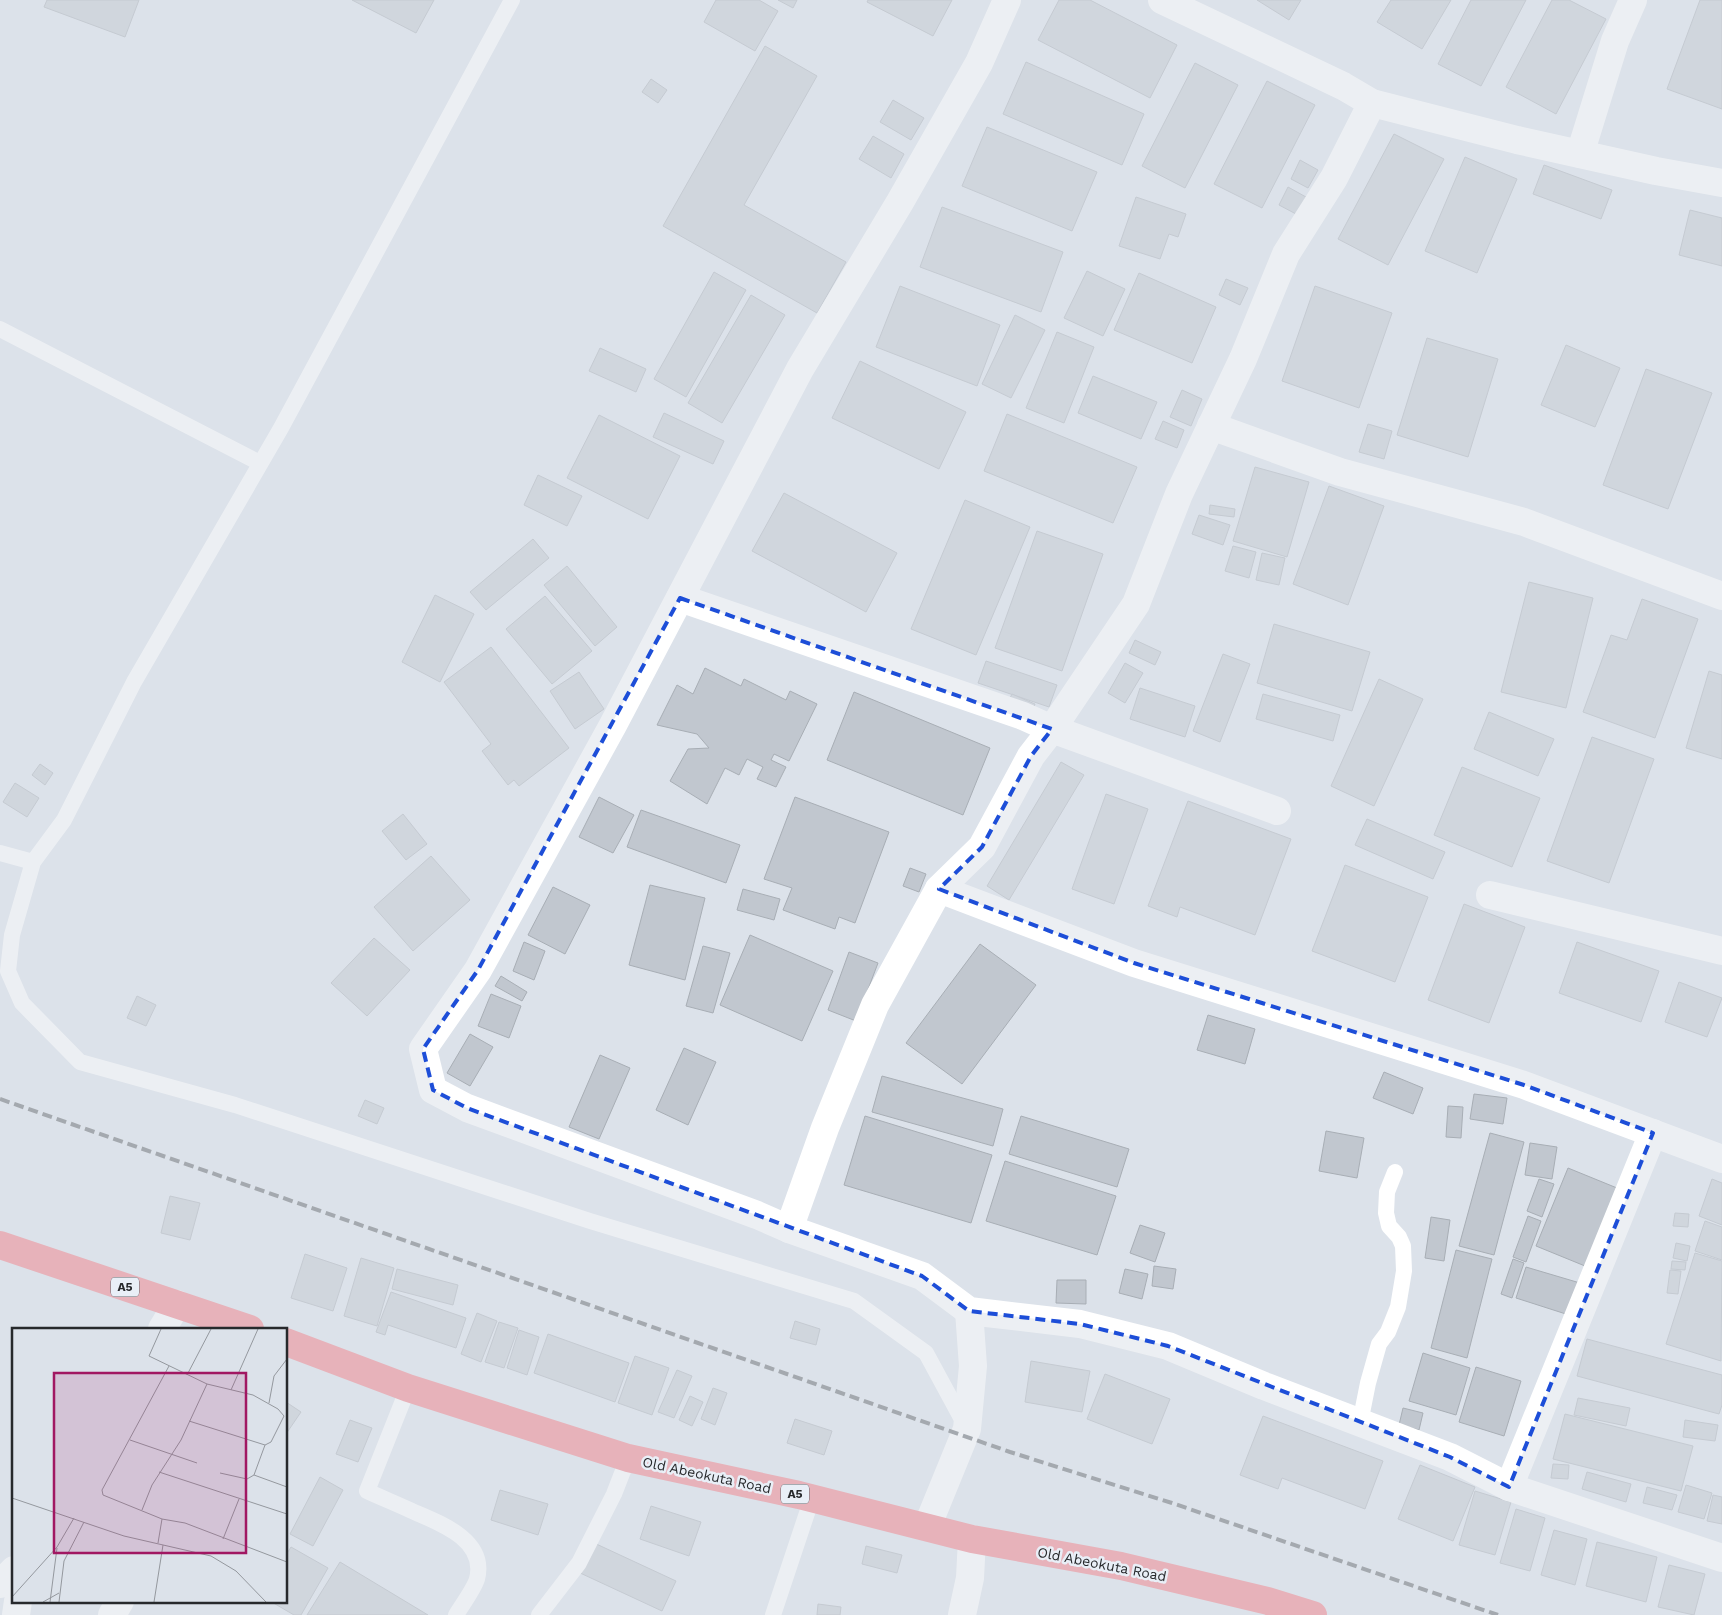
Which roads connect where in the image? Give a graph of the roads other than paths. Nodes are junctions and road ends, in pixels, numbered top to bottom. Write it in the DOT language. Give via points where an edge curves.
graph roads {
  1 [pos="512,0"];
  2 [pos="1007,0"];
  3 [pos="1162,0"];
  4 [pos="1634,0"];
  5 [pos="1197,7"];
  6 [pos="1372,103"];
  7 [pos="1580,154"];
  8 [pos="1722,183"];
  9 [pos="0,330"];
  10 [pos="1211,426"];
  11 [pos="260,463"];
  12 [pos="1722,596"];
  13 [pos="680,598"];
  14 [pos="1052,729"];
  15 [pos="1277,811"];
  16 [pos="0,853"];
  17 [pos="33,862"];
  18 [pos="939,890"];
  19 [pos="1490,896"];
  20 [pos="1722,951"];
  21 [pos="1653,1133"];
  22 [pos="1722,1159"];
  23 [pos="1395,1172"];
  24 [pos="789,1229"];
  25 [pos="0,1245"];
  26 [pos="177,1304"];
  27 [pos="969,1311"];
  28 [pos="163,1328"];
  29 [pos="247,1328"];
  30 [pos="288,1343"];
  31 [pos="408,1388"];
  32 [pos="1360,1423"];
  33 [pos="967,1429"];
  34 [pos="628,1458"];
  35 [pos="1509,1487"];
  36 [pos="812,1498"];
  37 [pos="927,1527"];
  38 [pos="972,1539"];
  39 [pos="1722,1558"];
  40 [pos="12,1572"];
  41 [pos="0,1584"];
  42 [pos="18,1602"];
  43 [pos="119,1602"];
  44 [pos="1266,1608"];
  45 [pos="16,1615"];
  46 [pos="112,1615"];
  47 [pos="456,1615"];
  48 [pos="539,1615"];
  49 [pos="773,1615"];
  50 [pos="962,1615"];
  51 [pos="1313,1615"];
  1 -- 11 [label="lane"];
  2 -- 13 [label="street" via="979,63 800,370"];
  3 -- 5 [label="street"];
  4 -- 7 [label="street" via="1615,42"];
  5 -- 6 [label="street"];
  6 -- 7 [label="street"];
  6 -- 10 [label="street" via="1334,178 1286,254"];
  7 -- 8 [label="street"];
  9 -- 11 [label="lane"];
  10 -- 12 [label="street" via="1340,472 1524,522"];
  10 -- 14 [label="street" via="1179,494 1136,604"];
  11 -- 17 [label="lane" via="134,682 64,820"];
  13 -- 14 [label="street" via="1023,716"];
  13 -- 24 [label="street" via="478,970 423,1049 433,1090 467,1108"];
  14 -- 15 [label="street"];
  14 -- 18 [label="street" via="1031,756 982,847"];
  16 -- 17 [label="lane"];
  17 -- 33 [label="lane" via="12,935 8,971 22,1003 80,1062 235,1105 590,1221 854,1302 926,1353"];
  18 -- 21 [label="street" via="1134,963 1524,1085"];
  18 -- 24 [label="street" via="875,1005 825,1128"];
  19 -- 20 [label="street"];
  21 -- 22 [label="street"];
  21 -- 35 [label="street"];
  23 -- 32 [label="lane" via="1387,1192 1386,1212 1389,1226 1400,1237 1403,1246 1404,1271 1398,1308 1379,1344"];
  24 -- 27 [label="street" via="922,1276"];
  25 -- 26 [label="highway, A5"];
  26 -- 28 [label="street"];
  26 -- 29 [label="highway, A5"];
  27 -- 32 [label="street" via="1080,1324 1168,1346"];
  27 -- 33 [label="street" via="974,1366"];
  30 -- 31 [label="highway, Old Abeokuta Road / A5"];
  31 -- 34 [label="highway, Old Abeokuta Road / A5"];
  31 -- 47 [label="lane" via="367,1491 441,1523 472,1547 478,1564 477,1580"];
  32 -- 35 [label="street" via="1450,1457"];
  33 -- 37 [label="street"];
  34 -- 36 [label="highway, Old Abeokuta Road / A5"];
  34 -- 48 [label="lane" via="614,1494 578,1563"];
  35 -- 39 [label="street"];
  36 -- 37 [label="highway, Old Abeokuta Road / A5"];
  36 -- 49 [label="lane"];
  37 -- 38 [label="highway, Old Abeokuta Road / A5"];
  38 -- 44 [label="highway, Old Abeokuta Road / A5" via="1121,1566"];
  38 -- 50 [label="street" via="970,1578"];
  40 -- 41 [label="street"];
  42 -- 45 [label="street"];
  43 -- 46 [label="street"];
  44 -- 51 [label="highway, Old Abeokuta Road / A5"];
}
